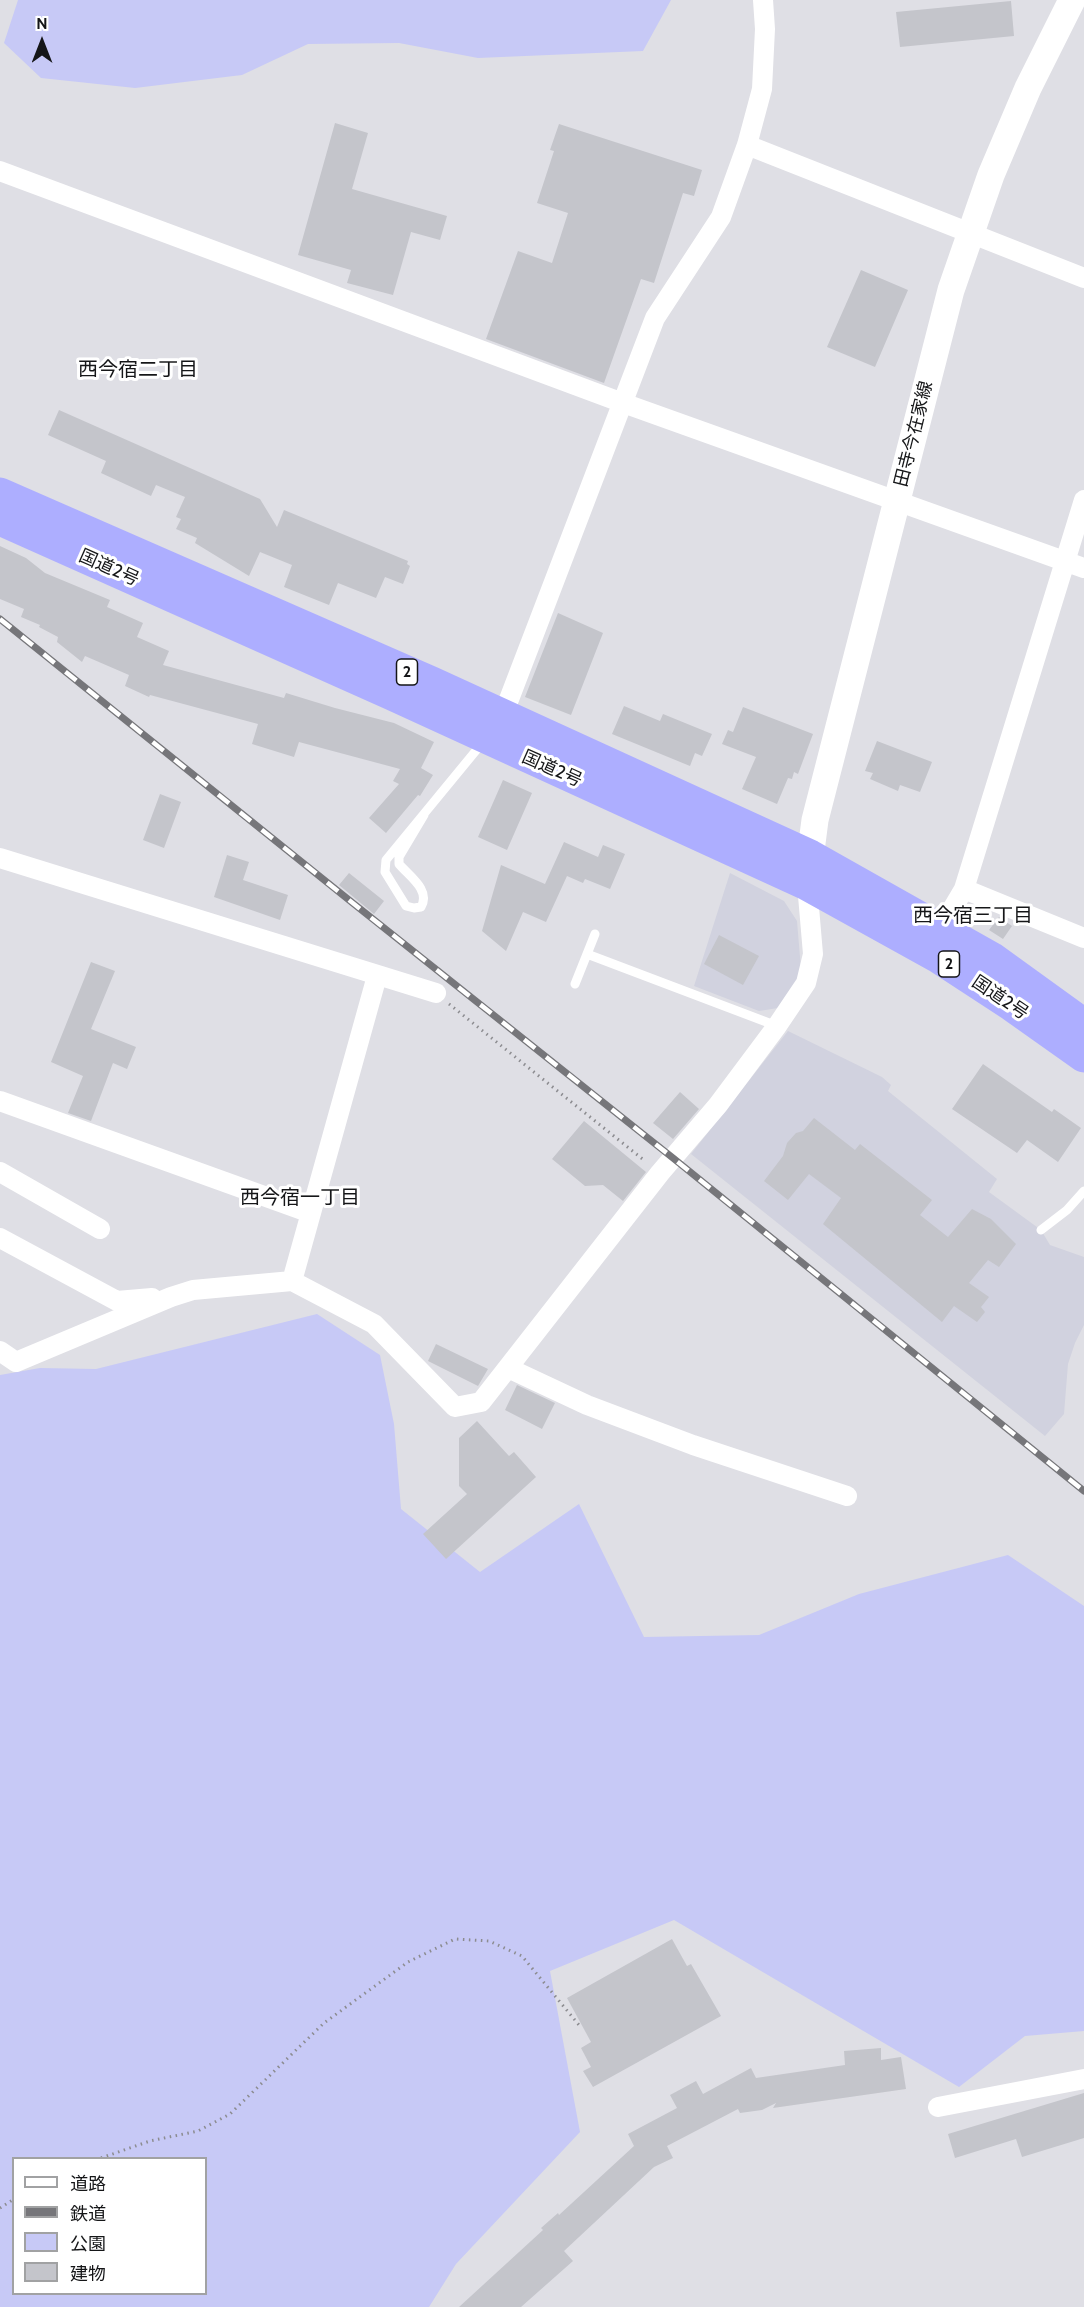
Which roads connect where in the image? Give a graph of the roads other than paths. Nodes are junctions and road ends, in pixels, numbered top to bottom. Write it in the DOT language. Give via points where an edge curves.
graph roads {
  1 [pos="763,0"];
  2 [pos="1072,0"];
  3 [pos="747,145"];
  4 [pos="0,171"];
  5 [pos="970,234"];
  6 [pos="1084,278"];
  7 [pos="623,403"];
  8 [pos="0,494"];
  9 [pos="897,500"];
  10 [pos="1084,500"];
  11 [pos="0,519"];
  12 [pos="1065,562"];
  13 [pos="1084,568"];
  14 [pos="495,727"];
  15 [pos="424,815"];
  16 [pos="0,858"];
  17 [pos="809,870"];
  18 [pos="964,889"];
  19 [pos="941,928"];
  20 [pos="595,934"];
  21 [pos="1084,938"];
  22 [pos="587,954"];
  23 [pos="377,976"];
  24 [pos="575,984"];
  25 [pos="436,993"];
  26 [pos="1084,1024"];
  27 [pos="777,1026"];
  28 [pos="1084,1056"];
  29 [pos="0,1101"];
  30 [pos="0,1172"];
  31 [pos="1084,1191"];
  32 [pos="311,1214"];
  33 [pos="100,1229"];
  34 [pos="1041,1230"];
  35 [pos="0,1238"];
  36 [pos="292,1281"];
  37 [pos="171,1297"];
  38 [pos="0,1352"];
  39 [pos="508,1368"];
  40 [pos="847,1496"];
  41 [pos="1084,2079"];
  42 [pos="938,2107"];
  1 -- 3 [label="street" via="762,89"];
  2 -- 5 [label="main road, 田寺今在家線" via="1028,88"];
  3 -- 5 [label="street"];
  3 -- 7 [label="street" via="721,217 655,318"];
  4 -- 7 [label="street"];
  5 -- 6 [label="street"];
  5 -- 9 [label="main road, 田寺今在家線" via="951,290"];
  7 -- 9 [label="street"];
  7 -- 14 [label="street"];
  8 -- 14 [label="highway, 国道2号 / 2"];
  9 -- 12 [label="street"];
  9 -- 17 [label="main road, 田寺今在家線" via="815,820"];
  10 -- 12 [label="street"];
  11 -- 14 [label="highway, 国道2号 / 2"];
  12 -- 13 [label="street"];
  12 -- 18 [label="street"];
  14 -- 15 [label="lane"];
  14 -- 17 [label="highway, 国道2号 / 2"];
  15 -- 15 [label="lane" via="399,857 399,864 424,891 425,901 414,908 406,906 385,866"];
  16 -- 23 [label="street"];
  17 -- 19 [label="highway, 国道2号 / 2"];
  17 -- 27 [label="street" via="813,954 806,983"];
  17 -- 28 [label="highway, 国道2号 / 2"];
  18 -- 19 [label="street"];
  18 -- 21 [label="street"];
  19 -- 26 [label="highway, 国道2号 / 2"];
  20 -- 22 [label="lane"];
  22 -- 24 [label="lane"];
  22 -- 27 [label="lane"];
  23 -- 25 [label="street"];
  23 -- 32 [label="street"];
  27 -- 39 [label="street"];
  29 -- 32 [label="street"];
  30 -- 33 [label="street"];
  31 -- 34 [label="lane"];
  32 -- 36 [label="street"];
  35 -- 37 [label="street" via="117,1301"];
  36 -- 37 [label="street" via="193,1290"];
  36 -- 39 [label="street" via="374,1324 455,1407 481,1402"];
  37 -- 38 [label="street" via="16,1362"];
  39 -- 40 [label="street" via="587,1405"];
  41 -- 42 [label="street"];
}
